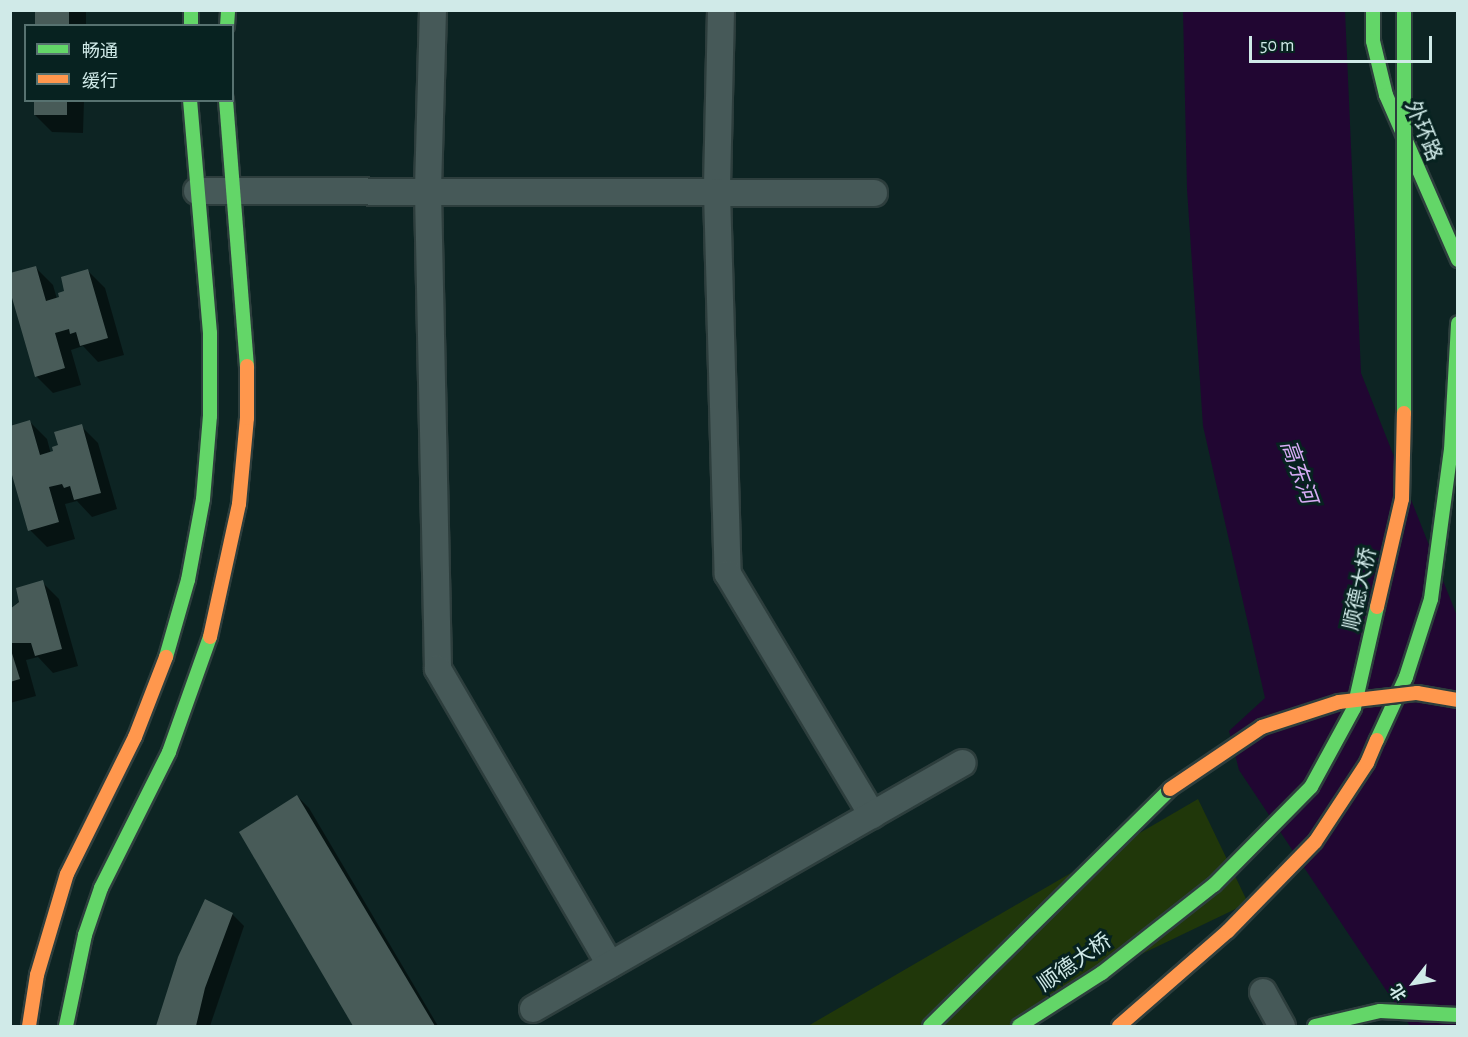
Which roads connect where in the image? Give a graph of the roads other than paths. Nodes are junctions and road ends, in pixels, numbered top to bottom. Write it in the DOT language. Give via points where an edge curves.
graph roads {
  1 [pos="433,10"];
  2 [pos="721,10"];
  3 [pos="1373,10"];
  4 [pos="1404,10"];
  5 [pos="190,102"];
  6 [pos="226,102"];
  7 [pos="197,191"];
  8 [pos="234,191"];
  9 [pos="428,192"];
  10 [pos="717,192"];
  11 [pos="874,193"];
  12 [pos="1458,260"];
  13 [pos="1458,323"];
  14 [pos="1458,700"];
  15 [pos="962,764"];
  16 [pos="872,815"];
  17 [pos="610,965"];
  18 [pos="1263,992"];
  19 [pos="533,1009"];
  20 [pos="1458,1015"];
  21 [pos="29,1026"];
  22 [pos="66,1026"];
  23 [pos="930,1026"];
  24 [pos="1019,1026"];
  25 [pos="1119,1026"];
  26 [pos="1282,1026"];
  27 [pos="1315,1026"];
  1 -- 9 [label="street"];
  2 -- 10 [label="street"];
  3 -- 12 [label="street, 外环路" via="1373,41 1386,95"];
  4 -- 24 [label="street, 顺德大桥, bridge" via="1402,499 1354,708 1311,788 1214,885 1102,973"];
  5 -- 7 [label="street"];
  6 -- 8 [label="street"];
  7 -- 8 [label="street"];
  7 -- 21 [label="street" via="210,333 210,416 203,499 188,580 165,660 135,737 67,874 40,965"];
  8 -- 9 [label="street"];
  8 -- 22 [label="street" via="247,332 247,418 239,504 223,589 200,672 169,752 101,888 85,935"];
  9 -- 10 [label="street"];
  9 -- 17 [label="street" via="438,669"];
  10 -- 11 [label="street"];
  10 -- 16 [label="street" via="728,574"];
  13 -- 25 [label="street" via="1451,450 1431,598 1406,677 1367,763 1315,842 1228,931"];
  14 -- 23 [label="street, bridge" via="1416,693 1339,702 1262,727 1170,789"];
  15 -- 16 [label="street"];
  16 -- 17 [label="street"];
  17 -- 19 [label="street"];
  18 -- 26 [label="street"];
  20 -- 27 [label="street" via="1380,1011"];
}
